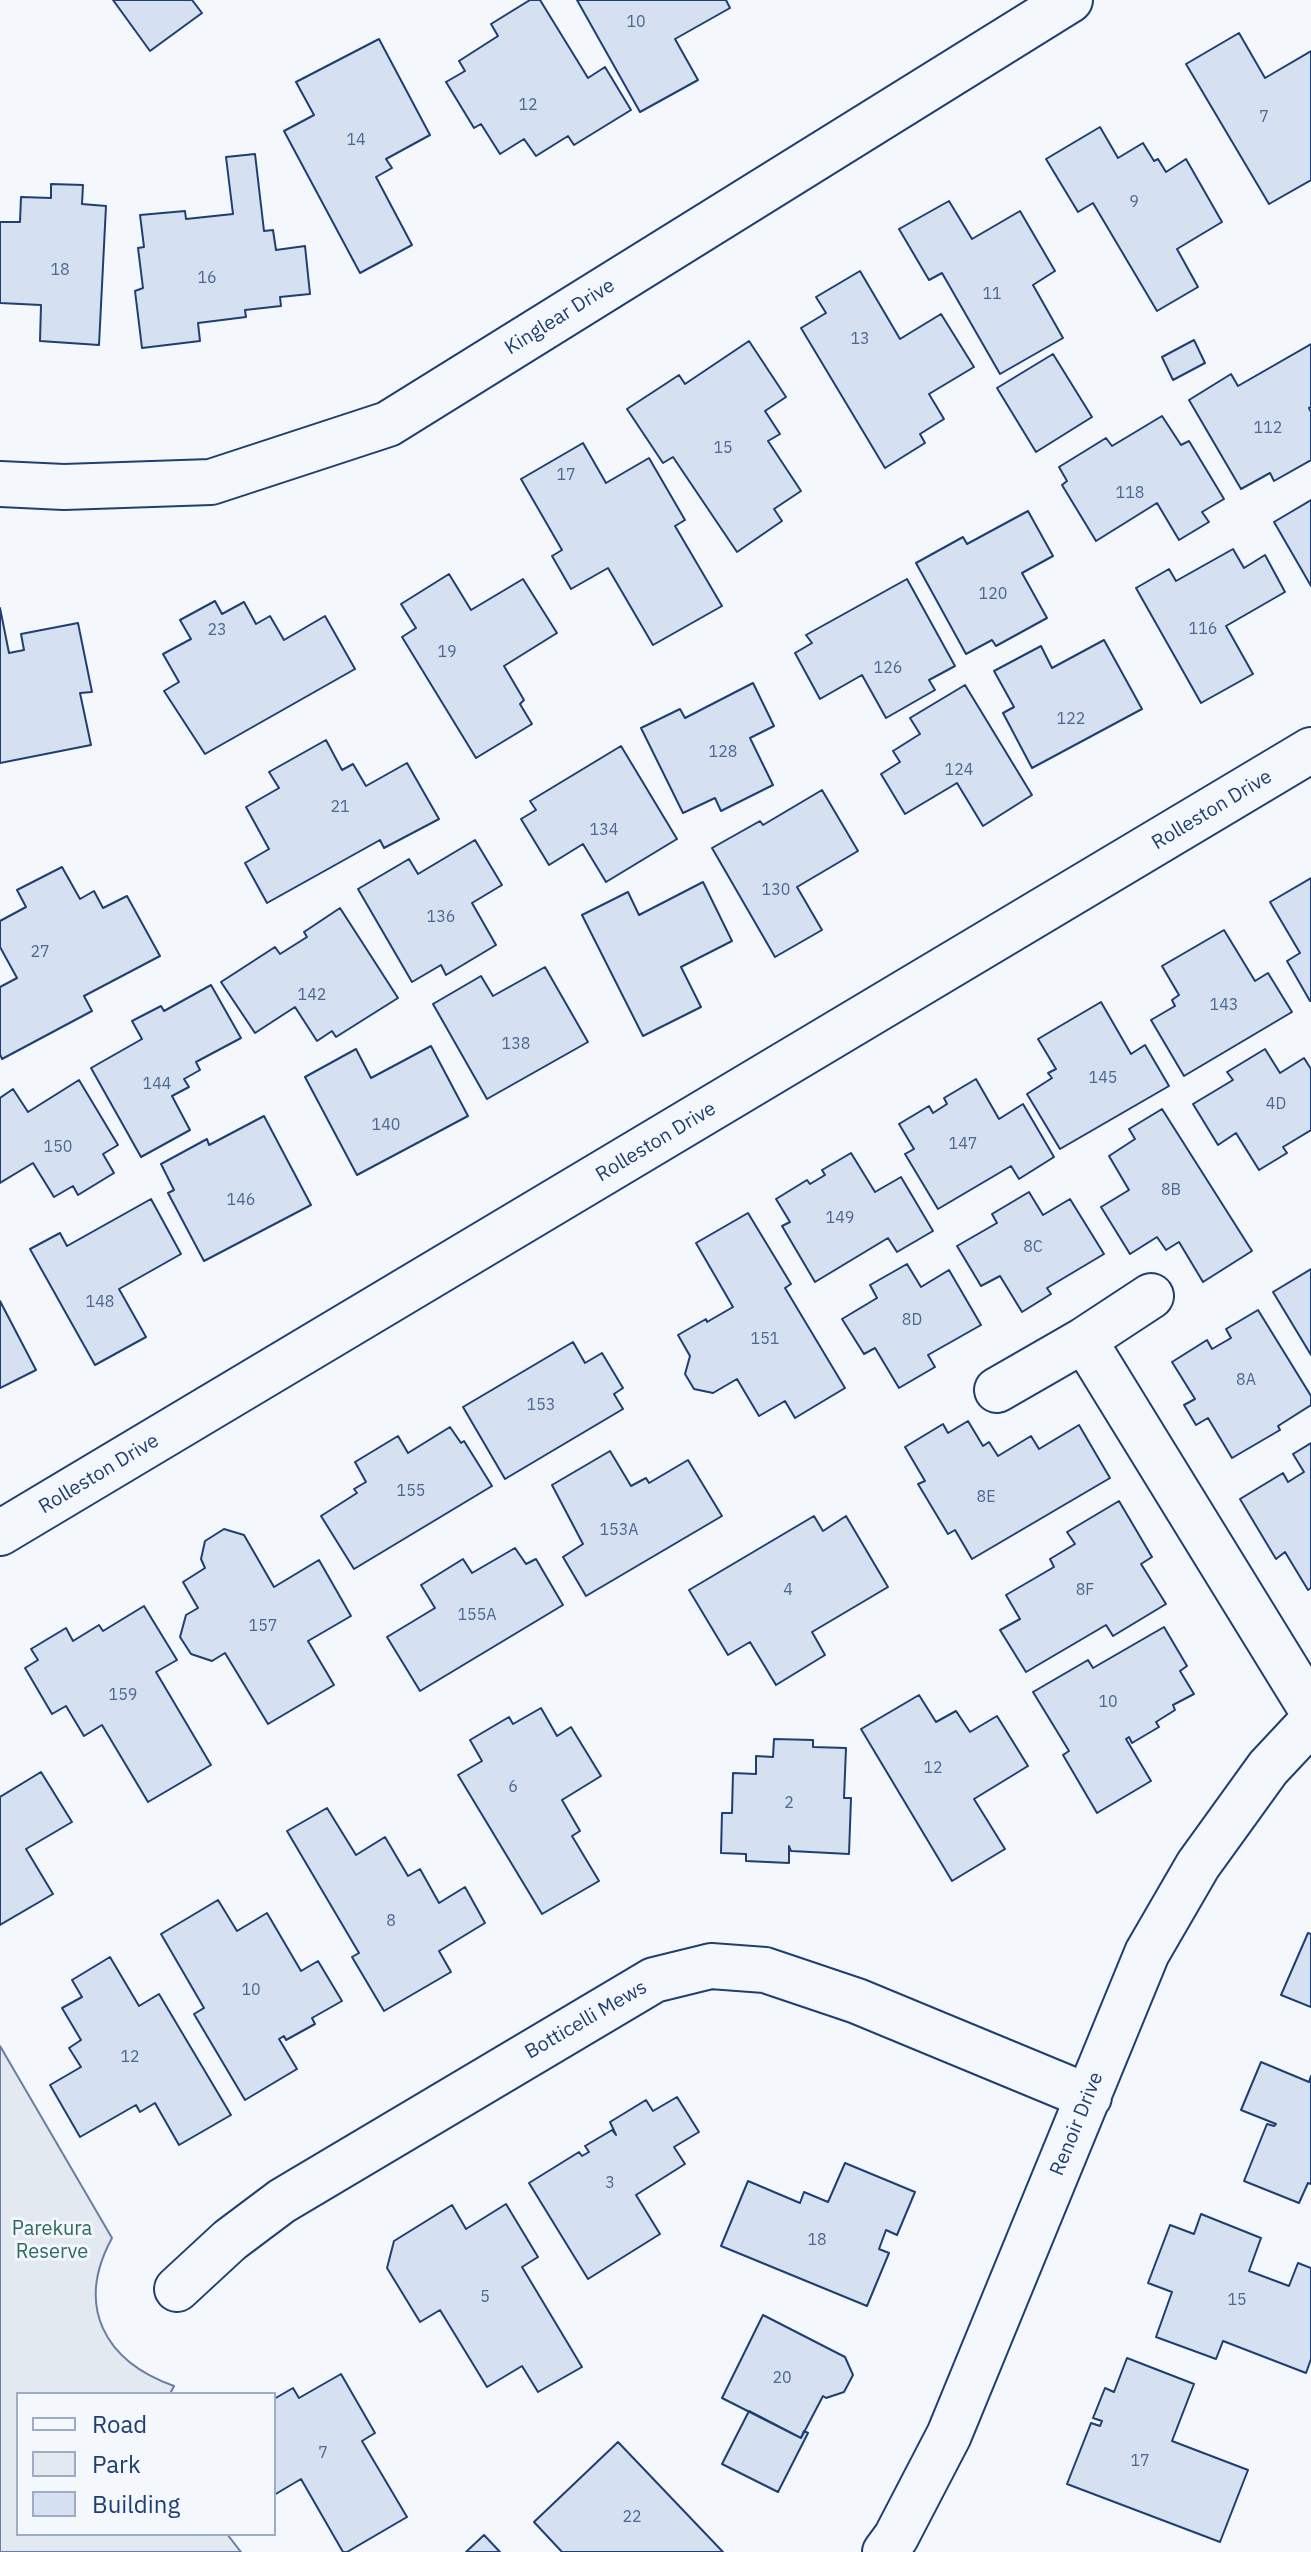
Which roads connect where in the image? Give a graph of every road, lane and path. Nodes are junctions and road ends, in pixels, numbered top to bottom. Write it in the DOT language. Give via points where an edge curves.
graph roads {
  1 [pos="1068,0"];
  2 [pos="0,484"];
  3 [pos="1311,750"];
  4 [pos="1151,1296"];
  5 [pos="1084,1340"];
  6 [pos="997,1390"];
  7 [pos="0,1533"];
  8 [pos="1311,1709"];
  9 [pos="1311,1722"];
  10 [pos="1089,2097"];
  11 [pos="177,2289"];
  12 [pos="885,2552"];
  1 -- 2 [label="street, Kinglear Drive" via="388,424 211,482"];
  3 -- 7 [label="street, Rolleston Drive"];
  4 -- 5 [label="street"];
  5 -- 6 [label="street"];
  5 -- 8 [label="street"];
  9 -- 10 [label="street, Renoir Drive" via="1268,1768 1191,1877 1147,1953"];
  10 -- 11 [label="street, Botticelli Mews" via="857,2001 765,1970 711,1966 654,1980 282,2201"];
  10 -- 12 [label="street, Renoir Drive" via="949,2435"];
}
